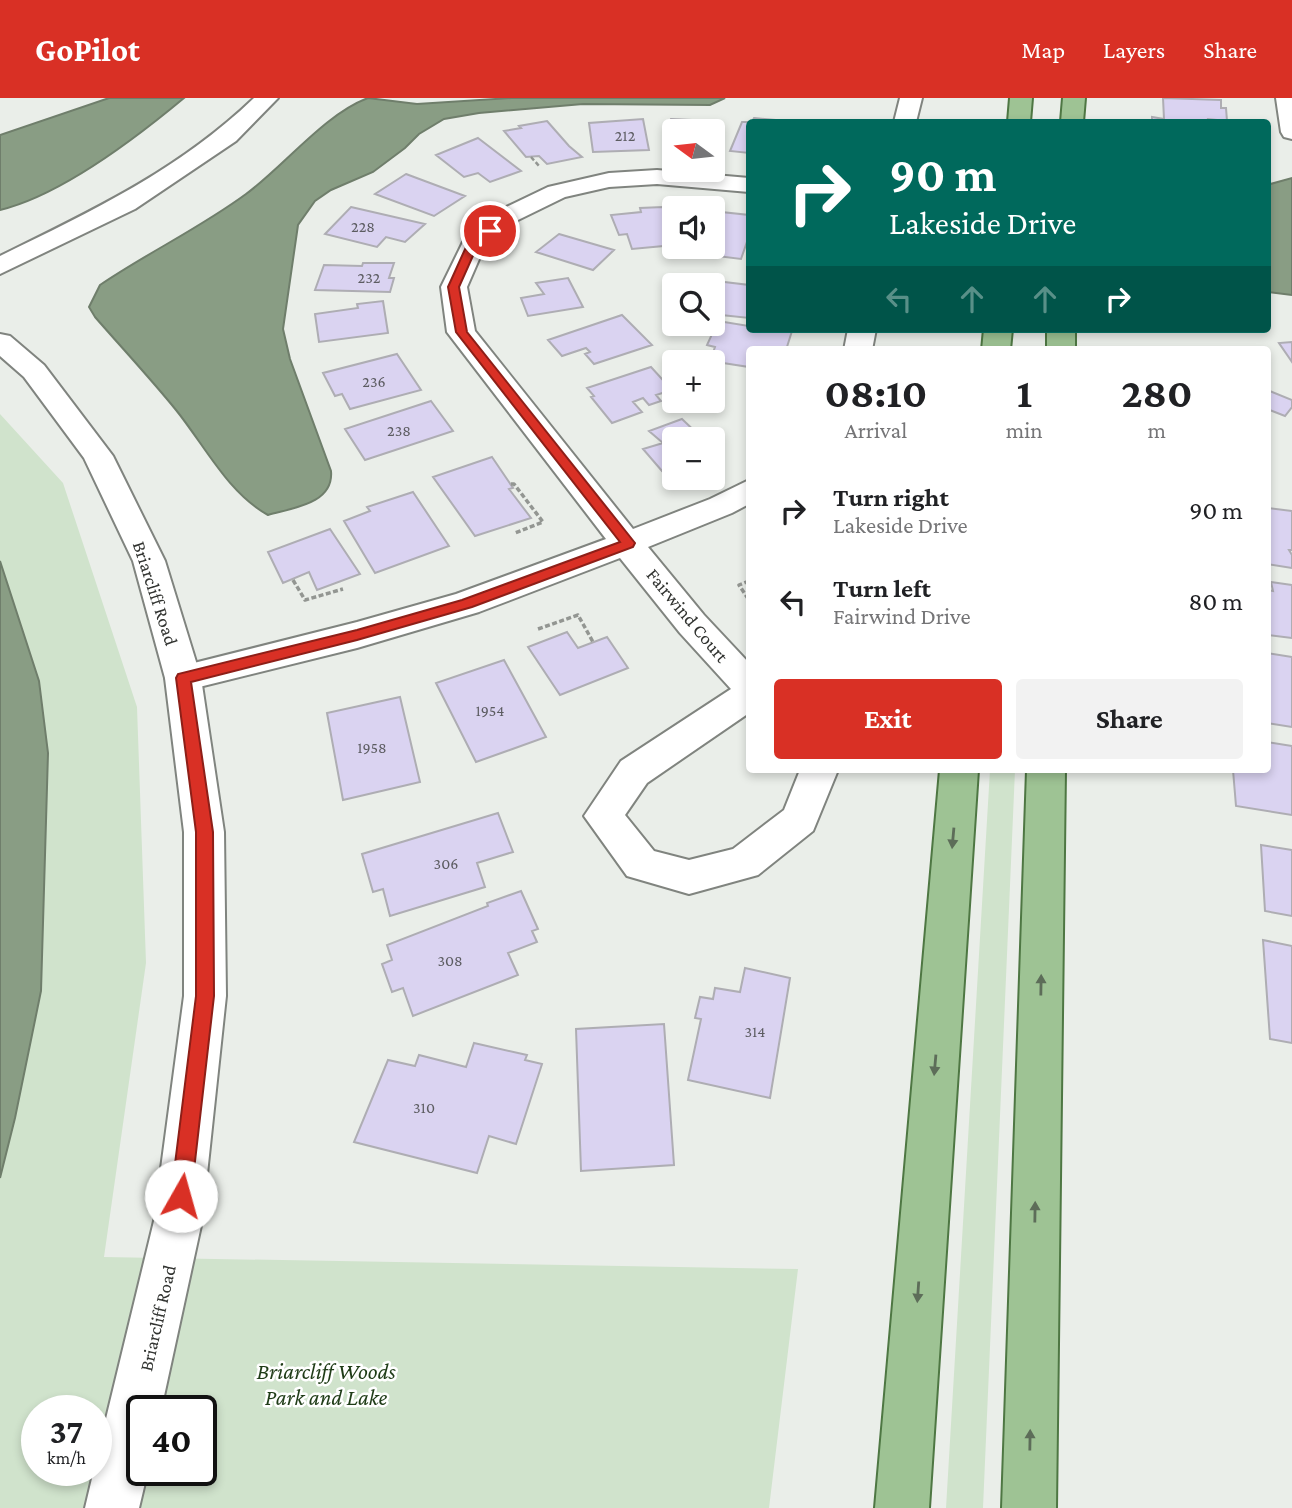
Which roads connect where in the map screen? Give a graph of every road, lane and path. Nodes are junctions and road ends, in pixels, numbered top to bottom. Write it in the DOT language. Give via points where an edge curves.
graph roads {
  1 [pos="267,98"];
  2 [pos="911,98"];
  3 [pos="1021,98"];
  4 [pos="1073,98"];
  5 [pos="1287,98"];
  6 [pos="906,119"];
  7 [pos="1019,119"];
  8 [pos="1072,119"];
  9 [pos="1292,132"];
  10 [pos="746,184"];
  11 [pos="0,266"];
  12 [pos="0,342"];
  13 [pos="511,484"];
  14 [pos="746,492"];
  15 [pos="515,533"];
  16 [pos="628,543"];
  17 [pos="293,580"];
  18 [pos="746,582"];
  19 [pos="343,589"];
  20 [pos="746,596"];
  21 [pos="538,629"];
  22 [pos="593,642"];
  23 [pos="183,678"];
  24 [pos="746,683"];
  25 [pos="746,697"];
  26 [pos="818,773"];
  27 [pos="959,773"];
  28 [pos="1046,773"];
  29 [pos="112,1508"];
  30 [pos="902,1508"];
  31 [pos="1029,1508"];
  1 -- 11 [label="street" via="228,136 126,204"];
  2 -- 6 [label="street"];
  3 -- 7 [label="main road"];
  4 -- 8 [label="main road"];
  5 -- 9 [label="street"];
  10 -- 16 [label="street, Fairwind Court" via="657,177 609,180 557,192 509,215 472,247 454,287 461,332"];
  12 -- 23 [label="street, Briarcliff Road" via="34,371 98,456 149,561"];
  13 -- 15 [label="path" via="543,522"];
  14 -- 16 [label="street"];
  16 -- 23 [label="street" via="467,603"];
  16 -- 24 [label="street, Fairwind Court"];
  17 -- 19 [label="path" via="305,600"];
  18 -- 20 [label="path" via="739,585"];
  21 -- 22 [label="path" via="578,615"];
  23 -- 29 [label="street, Briarcliff Road" via="205,832 205,996 178,1221"];
  25 -- 26 [label="street" via="634,772 603,816 641,864 689,877 744,863 799,820"];
  27 -- 30 [label="main road, one-way"];
  31 -- 28 [label="main road, one-way"];
}
